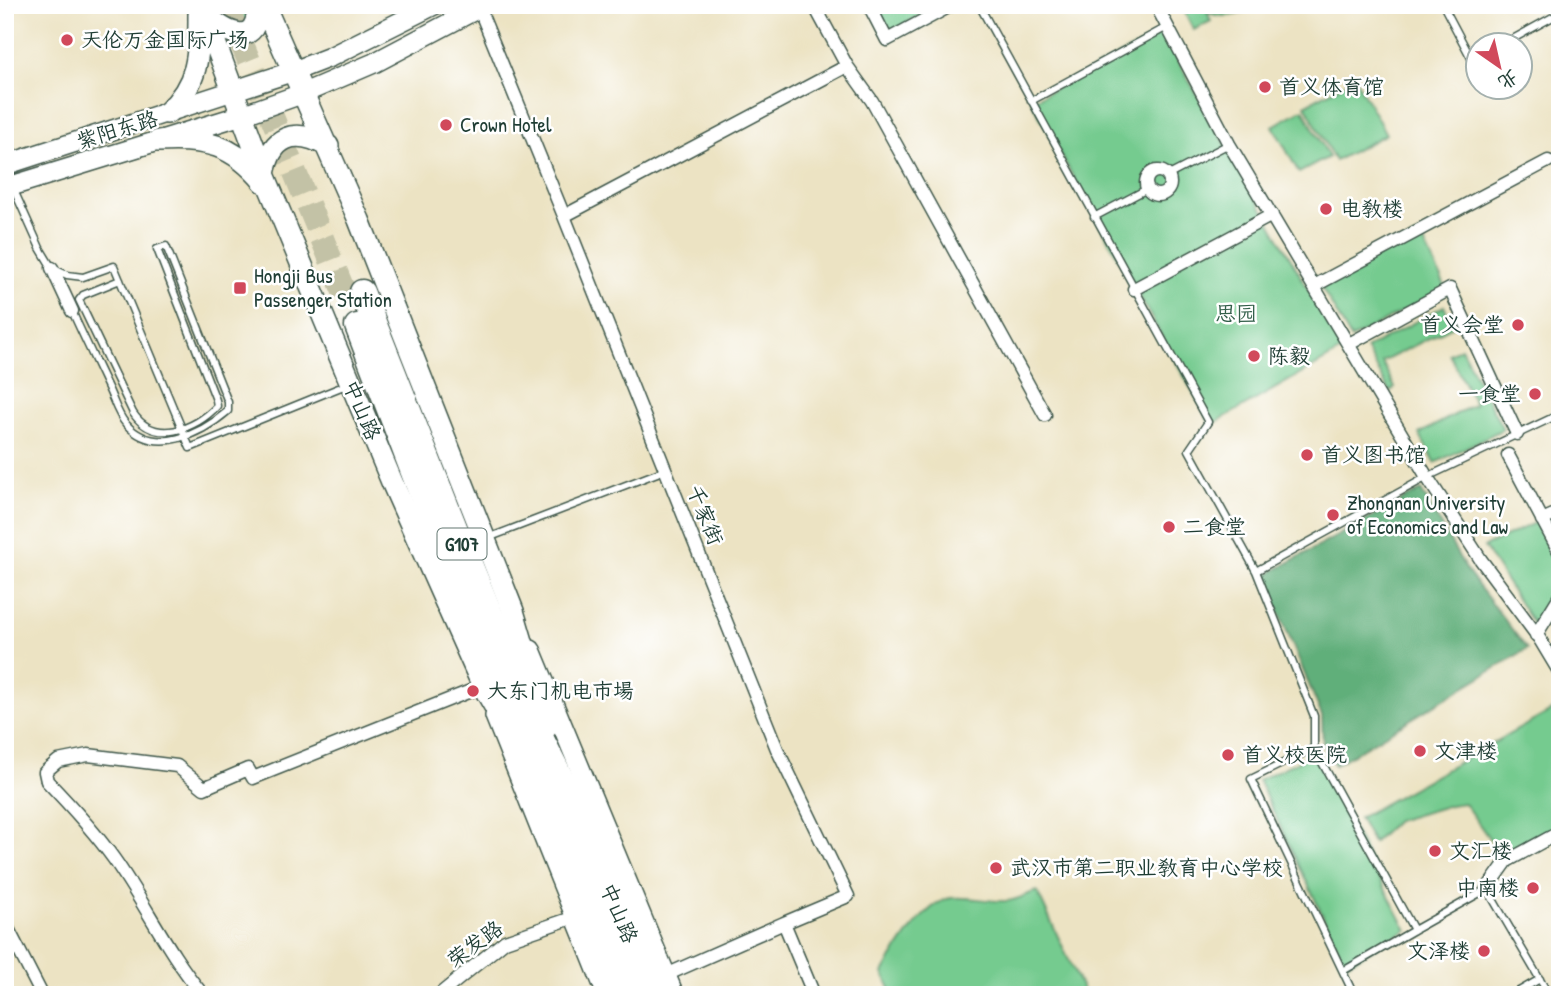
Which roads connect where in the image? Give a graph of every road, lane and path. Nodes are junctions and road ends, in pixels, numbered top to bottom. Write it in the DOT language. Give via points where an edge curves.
graph roads {
  1 [pos="258,5"];
  2 [pos="264,5"];
  3 [pos="434,5"];
  4 [pos="814,5"];
  5 [pos="869,5"];
  6 [pos="952,5"];
  7 [pos="979,5"];
  8 [pos="1156,5"];
  9 [pos="1443,5"];
  10 [pos="481,7"];
  11 [pos="202,8"];
  12 [pos="1560,13"];
  13 [pos="1167,27"];
  14 [pos="1525,32"];
  15 [pos="1464,40"];
  16 [pos="847,66"];
  17 [pos="294,71"];
  18 [pos="233,92"];
  19 [pos="304,93"];
  20 [pos="1031,101"];
  21 [pos="167,113"];
  22 [pos="242,115"];
  23 [pos="5,126"];
  24 [pos="158,141"];
  25 [pos="1229,144"];
  26 [pos="328,146"];
  27 [pos="1548,161"];
  28 [pos="10,163"];
  29 [pos="1167,176"];
  30 [pos="267,182"];
  31 [pos="9,187"];
  32 [pos="1147,189"];
  33 [pos="1272,215"];
  34 [pos="564,216"];
  35 [pos="1094,217"];
  36 [pos="52,268"];
  37 [pos="120,280"];
  38 [pos="1314,286"];
  39 [pos="1134,289"];
  40 [pos="354,296"];
  41 [pos="72,311"];
  42 [pos="1349,344"];
  43 [pos="351,383"];
  44 [pos="1560,414"];
  45 [pos="1045,415"];
  46 [pos="181,427"];
  47 [pos="1517,434"];
  48 [pos="185,436"];
  49 [pos="1508,455"];
  50 [pos="666,470"];
  51 [pos="1427,477"];
  52 [pos="1560,512"];
  53 [pos="1542,520"];
  54 [pos="485,539"];
  55 [pos="1560,553"];
  56 [pos="1256,571"];
  57 [pos="1560,596"];
  58 [pos="513,611"];
  59 [pos="1536,635"];
  60 [pos="1560,673"];
  61 [pos="483,686"];
  62 [pos="1314,748"];
  63 [pos="559,797"];
  64 [pos="1560,832"];
  65 [pos="1487,889"];
  66 [pos="575,917"];
  67 [pos="5,923"];
  68 [pos="784,923"];
  69 [pos="1414,930"];
  70 [pos="1343,971"];
  71 [pos="1540,979"];
  72 [pos="628,987"];
  73 [pos="42,995"];
  74 [pos="203,995"];
  75 [pos="439,995"];
  76 [pos="674,995"];
  77 [pos="814,995"];
  78 [pos="1354,995"];
  79 [pos="1512,995"];
  80 [pos="1549,995"];
  1 -- 11 [label="main road" via="256,24 242,34 227,32"];
  2 -- 17 [label="main road, 中山路"];
  3 -- 17 [label="main road, 紫阳东路"];
  4 -- 16 [label="street"];
  5 -- 6 [label="street" via="887,40"];
  7 -- 20 [label="lane"];
  8 -- 13 [label="street"];
  9 -- 15 [label="lane"];
  10 -- 19 [label="main road, 紫阳东路" via="374,63"];
  10 -- 34 [label="street, 千家街"];
  11 -- 18 [label="main road, 中山路"];
  11 -- 21 [label="main road" via="194,77"];
  12 -- 14 [label="lane"];
  13 -- 20 [label="lane"];
  13 -- 25 [label="street"];
  16 -- 34 [label="street"];
  16 -- 45 [label="street" via="872,101"];
  17 -- 18 [label="main road, 紫阳东路"];
  17 -- 19 [label="main road, 中山路"];
  18 -- 21 [label="main road, 紫阳东路"];
  18 -- 22 [label="main road, 中山路"];
  19 -- 22 [label="main road, 紫阳东路"];
  19 -- 26 [label="main road, 中山路"];
  20 -- 35 [label="lane"];
  21 -- 28 [label="main road, 紫阳东路"];
  22 -- 24 [label="main road, 紫阳东路"];
  22 -- 30 [label="main road, 中山路"];
  23 -- 28 [label="lane"];
  24 -- 30 [label="main road" via="190,139 216,144"];
  24 -- 31 [label="main road, 紫阳东路"];
  25 -- 29 [label="lane"];
  25 -- 33 [label="street"];
  26 -- 30 [label="main road" via="303,136 283,141 267,157"];
  26 -- 54 [label="main road, 中山路"];
  27 -- 38 [label="street"];
  29 -- 32 [label="street" via="1152,173 1146,180"];
  30 -- 43 [label="main road, 中山路"];
  31 -- 36 [label="lane"];
  32 -- 35 [label="lane"];
  33 -- 38 [label="street"];
  33 -- 39 [label="street"];
  34 -- 50 [label="street, 千家街"];
  35 -- 39 [label="lane"];
  36 -- 37 [label="lane" via="83,276 114,266"];
  36 -- 41 [label="street"];
  37 -- 46 [label="lane"];
  37 -- 46 [label="lane" via="79,300 137,419 145,428 159,432"];
  38 -- 42 [label="street"];
  39 -- 56 [label="lane" via="1208,422 1189,450"];
  40 -- 63 [label="highway, 中山路 / G107" via="460,595"];
  41 -- 48 [label="lane" via="127,426 155,441"];
  42 -- 47 [label="street" via="1450,289"];
  42 -- 51 [label="street"];
  43 -- 48 [label="lane" via="190,448"];
  43 -- 61 [label="main road, 中山路"];
  44 -- 47 [label="lane"];
  46 -- 48 [label="lane"];
  46 -- 48 [label="lane" via="217,407 157,249 166,246 228,402 228,411 217,420"];
  47 -- 51 [label="lane"];
  49 -- 53 [label="street"];
  50 -- 54 [label="lane"];
  50 -- 68 [label="street, 千家街" via="777,748 848,896"];
  51 -- 56 [label="lane"];
  51 -- 59 [label="street"];
  52 -- 53 [label="street"];
  53 -- 55 [label="street"];
  54 -- 58 [label="main road, 中山路"];
  56 -- 62 [label="lane" via="1314,716"];
  57 -- 59 [label="street"];
  58 -- 63 [label="main road, 中山路"];
  58 -- 72 [label="main road" via="547,684"];
  59 -- 60 [label="street"];
  61 -- 63 [label="main road, 中山路"];
  61 -- 66 [label="main road"];
  61 -- 74 [label="street" via="253,778 248,769 204,788 177,766 88,755 58,761 45,772 47,781 115,860"];
  62 -- 69 [label="lane"];
  62 -- 70 [label="lane" via="1251,779"];
  63 -- 72 [label="highway, 中山路 / G107"];
  64 -- 65 [label="street" via="1507,861"];
  65 -- 69 [label="lane"];
  65 -- 71 [label="lane"];
  66 -- 72 [label="main road"];
  66 -- 75 [label="street, 荣发路" via="505,941"];
  67 -- 73 [label="street"];
  68 -- 72 [label="street"];
  68 -- 77 [label="street"];
  69 -- 70 [label="lane"];
  70 -- 78 [label="lane"];
  71 -- 79 [label="lane"];
  71 -- 80 [label="lane"];
  72 -- 76 [label="main road"];
}
